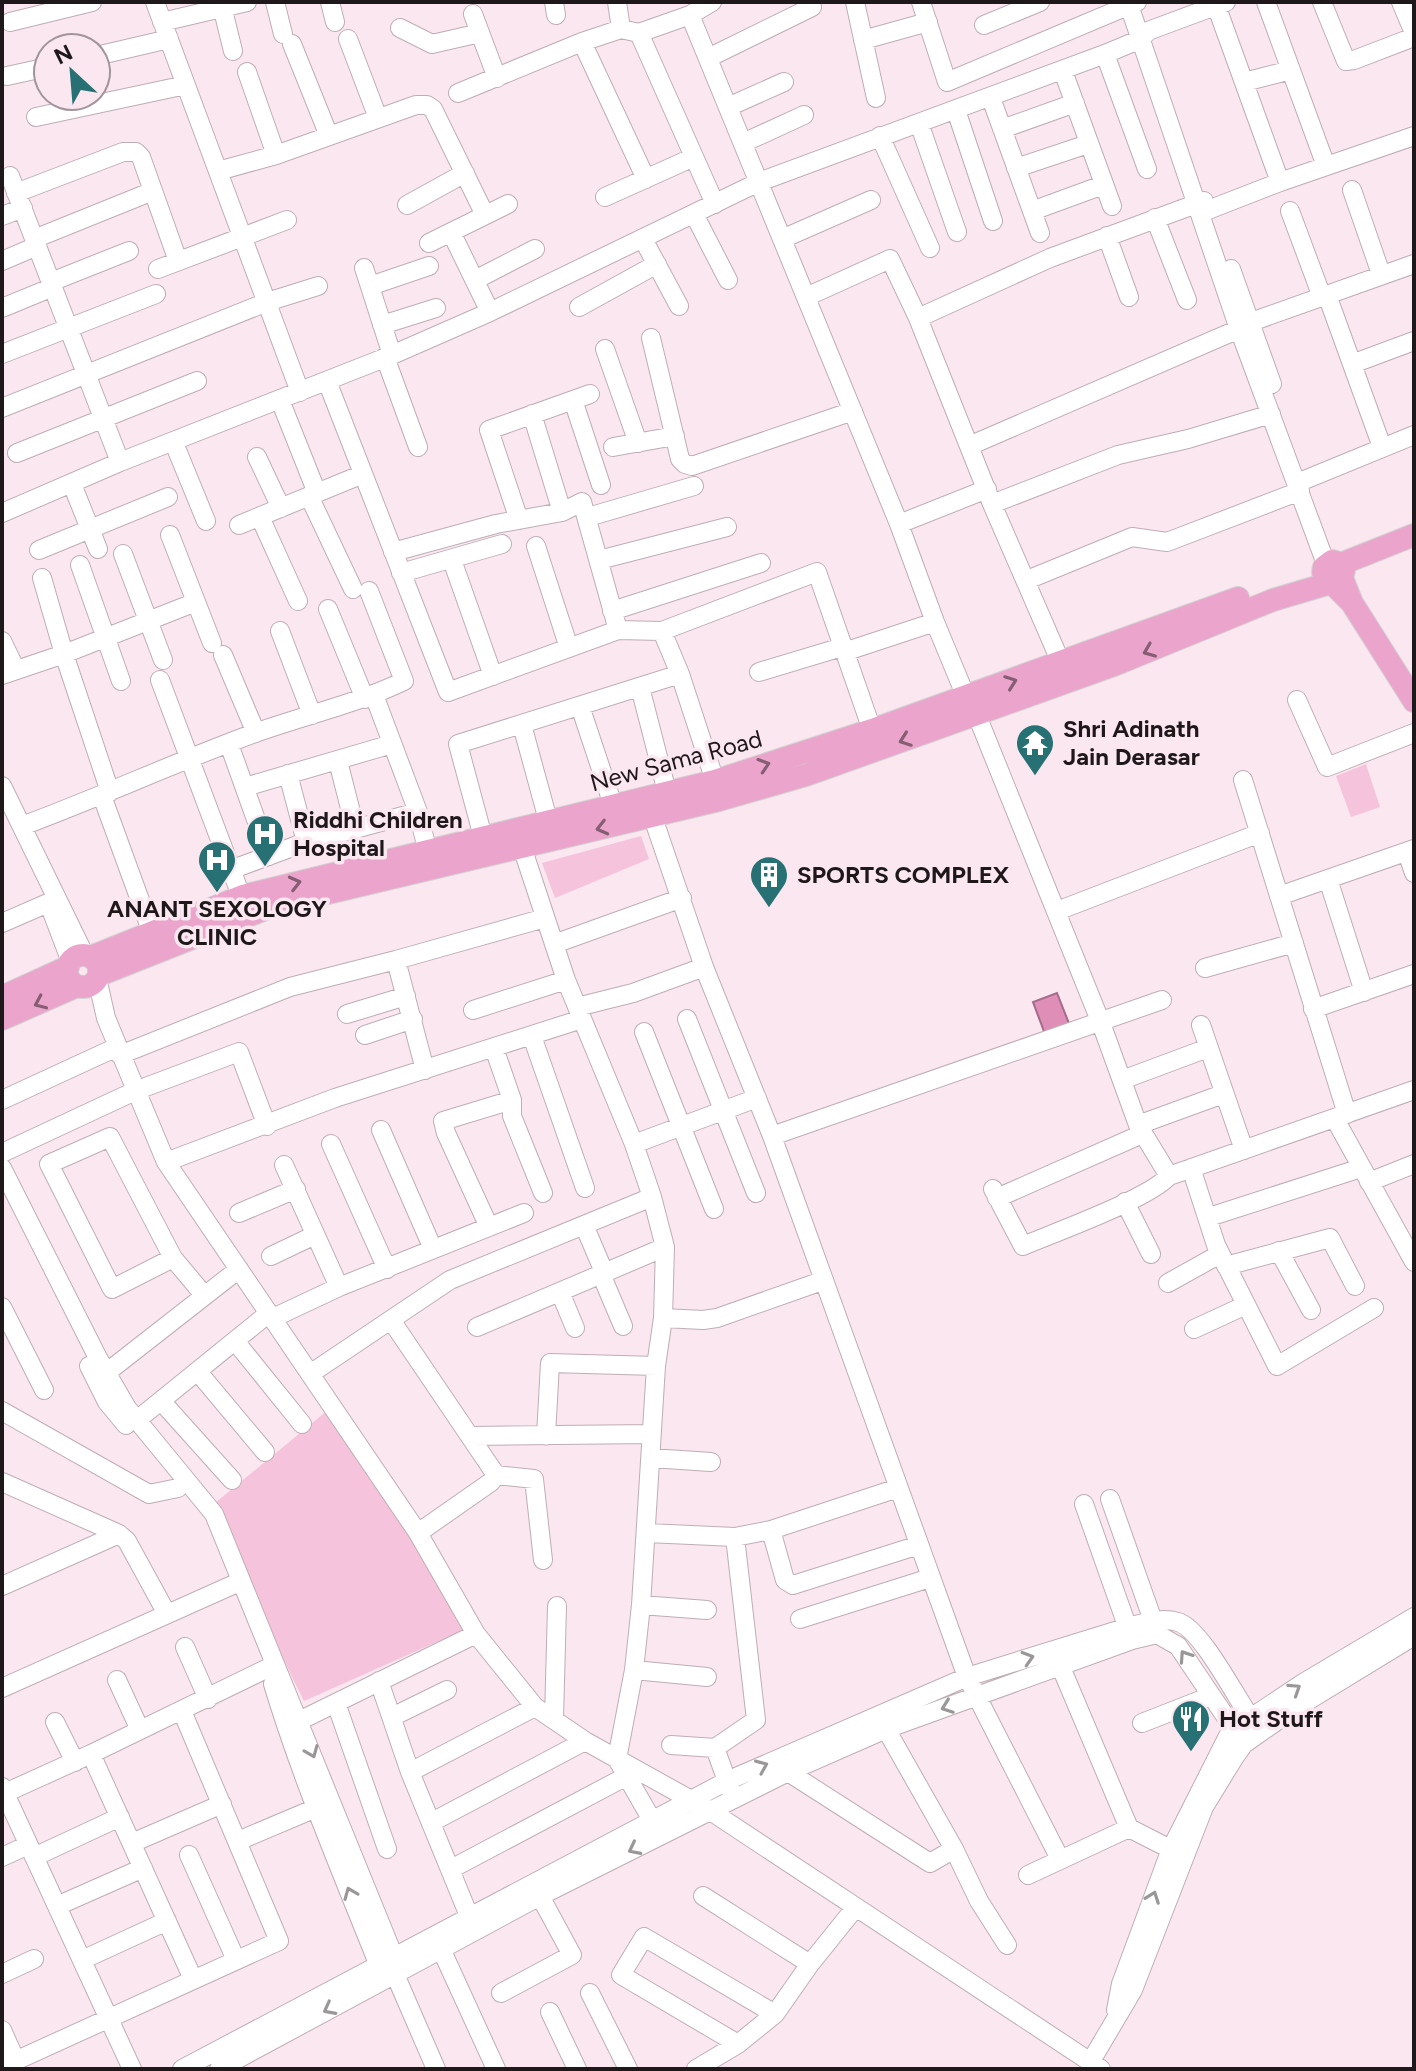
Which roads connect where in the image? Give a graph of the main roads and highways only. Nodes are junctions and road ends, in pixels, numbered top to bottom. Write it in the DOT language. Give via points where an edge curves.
graph roads {
  1 [pos="1414,535"];
  2 [pos="1414,548"];
  3 [pos="1388,551"];
  4 [pos="1334,570"];
  5 [pos="1411,691"];
  6 [pos="972,709"];
  7 [pos="655,802"];
  8 [pos="519,838"];
  9 [pos="245,906"];
  10 [pos="84,971"];
  11 [pos="2,997"];
  12 [pos="2,1019"];
  1 -- 3 [label="main road"];
  2 -- 3 [label="main road"];
  3 -- 4 [label="main road, New Sama Road"];
  4 -- 5 [label="main road"];
  4 -- 6 [label="main road, New Sama Road"];
  7 -- 6 [label="main road, New Sama Road, one-way" via="872,730"];
  6 -- 7 [label="main road, New Sama Road, one-way" via="806,775"];
  7 -- 8 [label="main road, New Sama Road, one-way"];
  7 -- 8 [label="main road, New Sama Road" via="613,805 548,820"];
  8 -- 9 [label="main road, New Sama Road" via="273,906"];
  9 -- 8 [label="main road, New Sama Road, one-way" via="427,849 483,837"];
  9 -- 10 [label="main road, New Sama Road"];
  9 -- 10 [label="main road, New Sama Road" via="152,933"];
  10 -- 11 [label="main road, New Sama Road"];
  10 -- 12 [label="main road, New Sama Road, one-way"];
}
